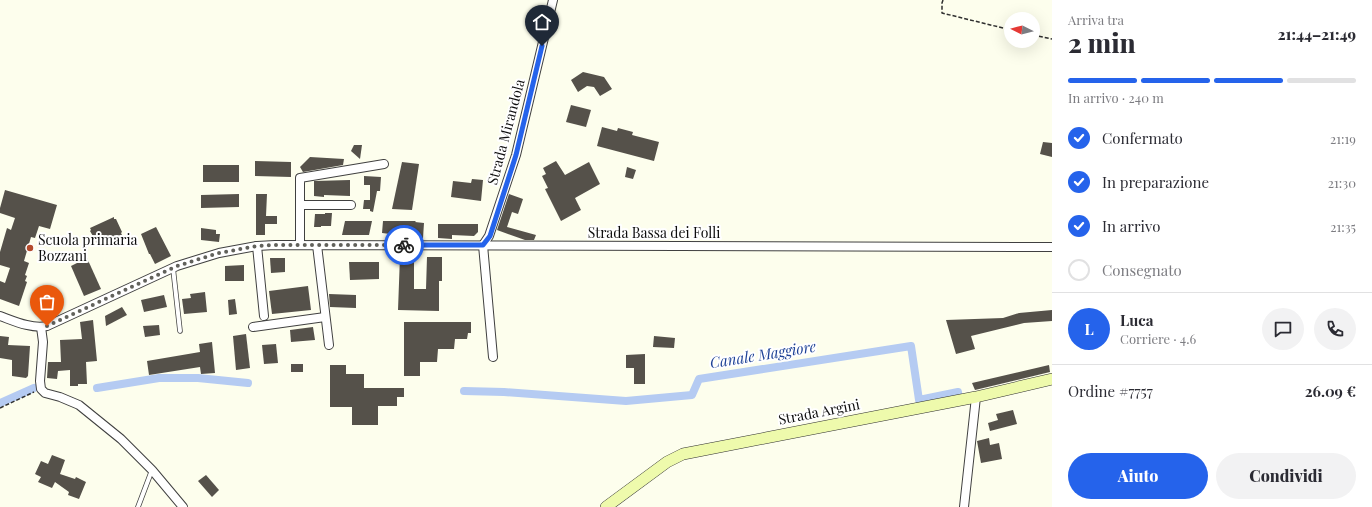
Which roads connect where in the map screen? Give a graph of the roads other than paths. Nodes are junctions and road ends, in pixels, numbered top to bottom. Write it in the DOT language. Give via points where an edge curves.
graph roads {
  1 [pos="553,0"];
  2 [pos="384,164"];
  3 [pos="300,205"];
  4 [pos="352,205"];
  5 [pos="300,245"];
  6 [pos="317,245"];
  7 [pos="483,245"];
  8 [pos="257,246"];
  9 [pos="1052,247"];
  10 [pos="173,268"];
  11 [pos="0,316"];
  12 [pos="264,316"];
  13 [pos="325,317"];
  14 [pos="41,327"];
  15 [pos="253,327"];
  16 [pos="180,331"];
  17 [pos="329,345"];
  18 [pos="493,357"];
  19 [pos="1052,379"];
  20 [pos="976,397"];
  21 [pos="152,470"];
  22 [pos="138,507"];
  23 [pos="183,507"];
  24 [pos="606,507"];
  25 [pos="964,507"];
  1 -- 7 [label="street, Strada Mirandola" via="516,155 490,236"];
  2 -- 3 [label="street" via="300,178"];
  3 -- 4 [label="street"];
  3 -- 5 [label="street"];
  5 -- 6 [label="street, Strada Bassa dei Folli"];
  5 -- 8 [label="street, Strada Bassa dei Folli"];
  6 -- 7 [label="street, Strada Bassa dei Folli"];
  6 -- 13 [label="street"];
  7 -- 9 [label="street, Strada Bassa dei Folli"];
  7 -- 18 [label="street"];
  8 -- 10 [label="street, Strada Bassa dei Folli" via="219,253"];
  8 -- 12 [label="street"];
  10 -- 14 [label="street, Strada Bassa dei Folli"];
  10 -- 16 [label="lane"];
  11 -- 14 [label="street"];
  13 -- 15 [label="street"];
  13 -- 17 [label="street"];
  14 -- 21 [label="street" via="41,389 79,405 121,439"];
  19 -- 20 [label="main road, Strada Argini"];
  20 -- 24 [label="main road, Strada Argini" via="683,454 667,462"];
  20 -- 25 [label="street"];
  21 -- 22 [label="lane"];
  21 -- 23 [label="street"];
}
